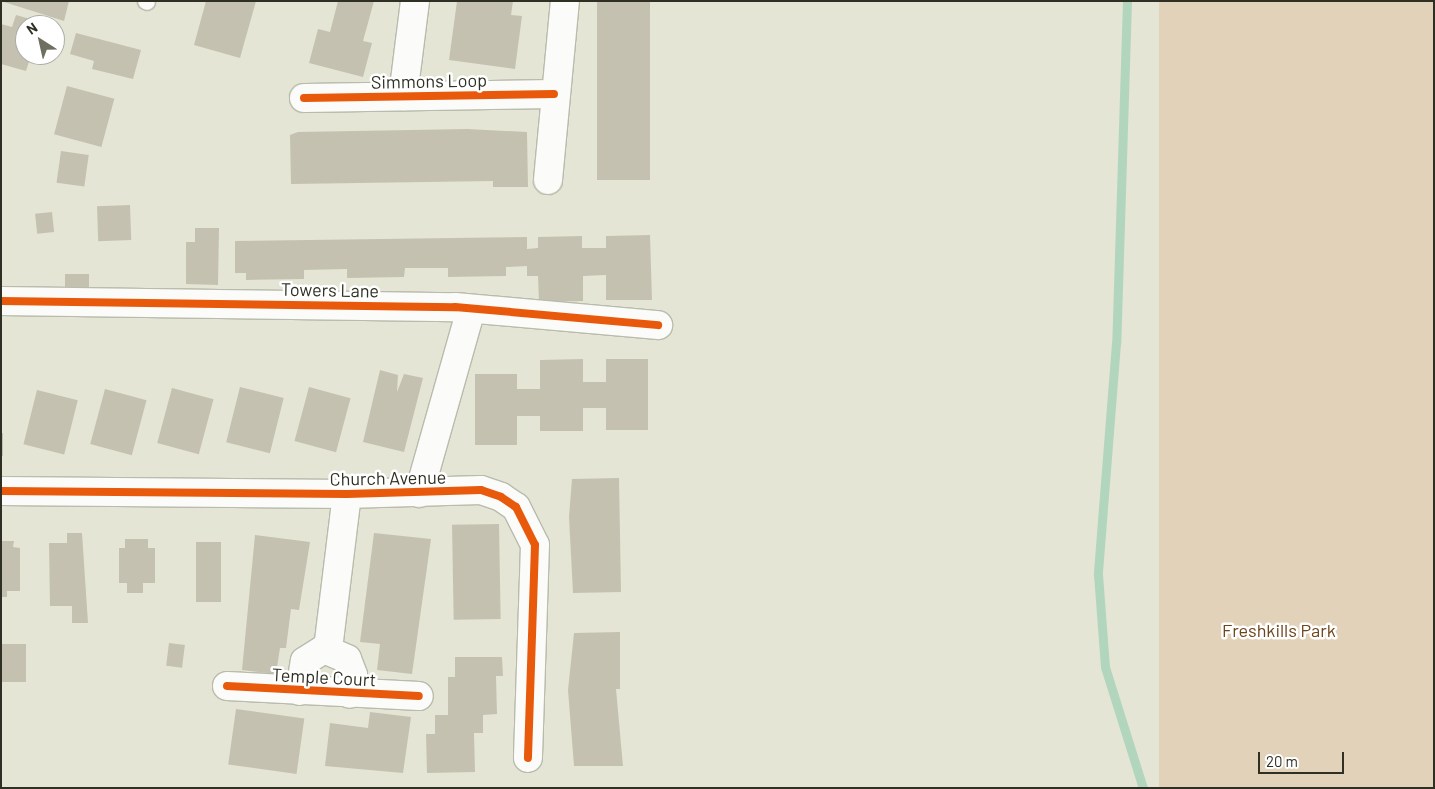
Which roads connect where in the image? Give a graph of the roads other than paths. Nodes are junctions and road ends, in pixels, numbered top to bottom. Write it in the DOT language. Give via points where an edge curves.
graph roads {
  1 [pos="415,1"];
  2 [pos="565,1"];
  3 [pos="554,94"];
  4 [pos="403,96"];
  5 [pos="304,98"];
  6 [pos="548,180"];
  7 [pos="1,301"];
  8 [pos="471,309"];
  9 [pos="658,325"];
  10 [pos="1,491"];
  11 [pos="419,493"];
  12 [pos="347,494"];
  13 [pos="328,650"];
  14 [pos="227,686"];
  15 [pos="300,691"];
  16 [pos="350,694"];
  17 [pos="419,696"];
  18 [pos="528,758"];
  1 -- 4 [label="street, Simmons Loop"];
  2 -- 3 [label="street"];
  3 -- 4 [label="street, Simmons Loop"];
  3 -- 6 [label="street"];
  4 -- 5 [label="street, Simmons Loop"];
  7 -- 8 [label="street, Towers Lane"];
  8 -- 9 [label="street, Towers Lane"];
  8 -- 11 [label="street"];
  10 -- 12 [label="street, Church Avenue"];
  11 -- 12 [label="street, Church Avenue"];
  11 -- 18 [label="street, Church Avenue" via="481,490 516,508 528,526 535,545"];
  12 -- 13 [label="street, Temple Court"];
  13 -- 15 [label="street, Temple Court" via="316,651 305,661"];
  13 -- 16 [label="street, Temple Court" via="341,653 351,667"];
  14 -- 15 [label="street, Temple Court"];
  15 -- 16 [label="street, Temple Court"];
  16 -- 17 [label="street, Temple Court"];
}
